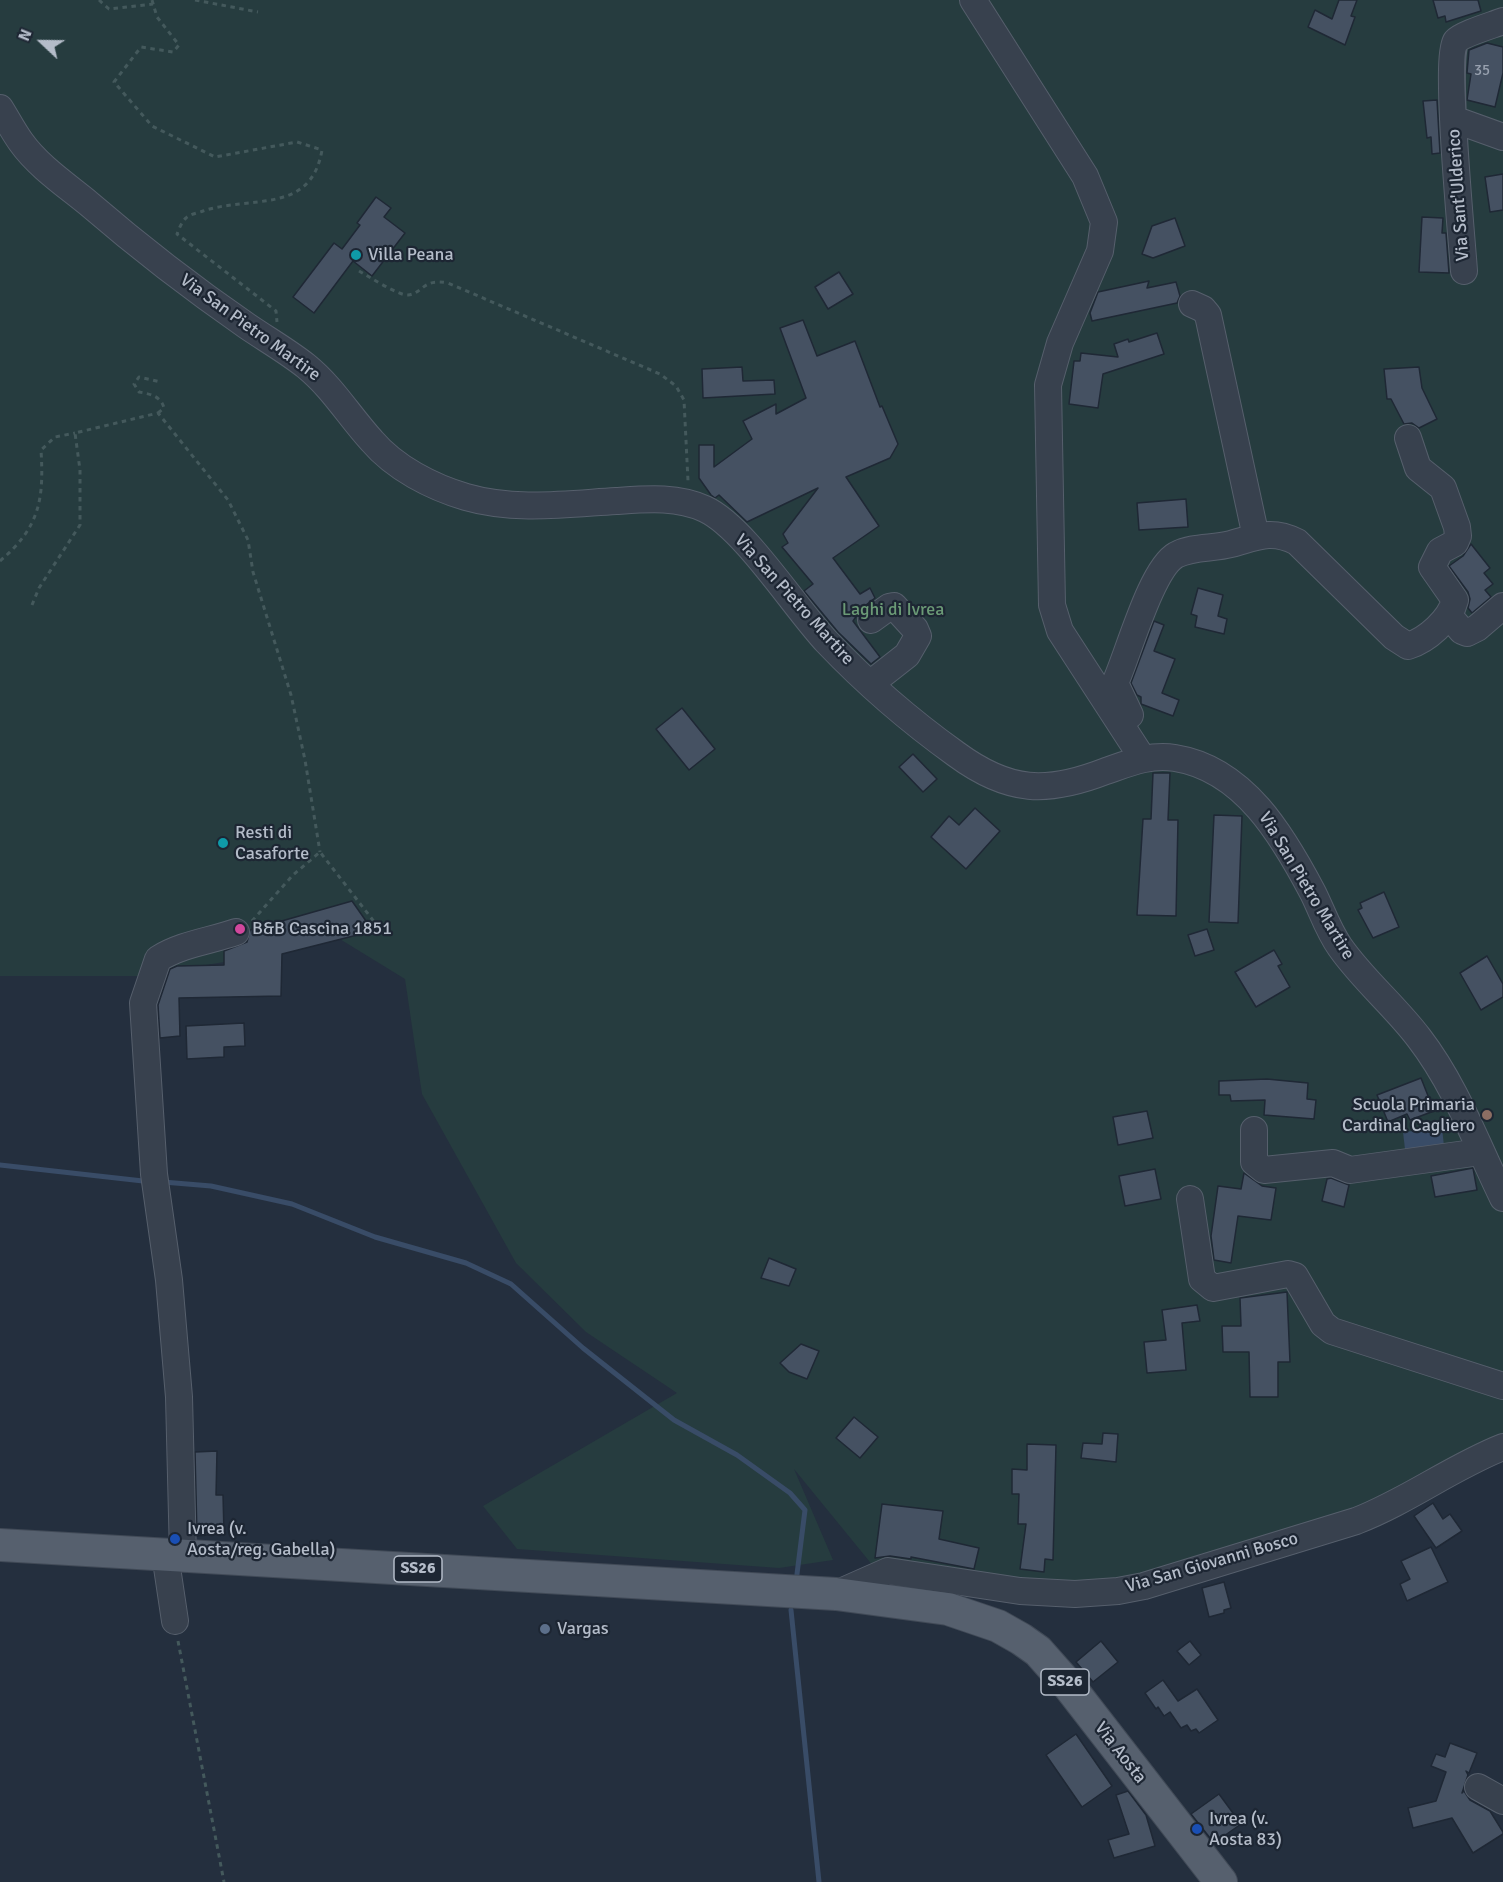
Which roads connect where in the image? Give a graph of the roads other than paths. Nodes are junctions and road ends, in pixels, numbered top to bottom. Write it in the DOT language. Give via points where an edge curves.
graph roads {
  1 [pos="973,0"];
  2 [pos="1503,21"];
  3 [pos="0,108"];
  4 [pos="1454,119"];
  5 [pos="1503,136"];
  6 [pos="1464,271"];
  7 [pos="1192,304"];
  8 [pos="1408,438"];
  9 [pos="1256,537"];
  10 [pos="1503,606"];
  11 [pos="1449,616"];
  12 [pos="871,620"];
  13 [pos="870,684"];
  14 [pos="1148,758"];
  15 [pos="236,932"];
  16 [pos="1254,1130"];
  17 [pos="1480,1152"];
  18 [pos="1503,1198"];
  19 [pos="1190,1200"];
  20 [pos="1503,1386"];
  21 [pos="1503,1448"];
  22 [pos="0,1545"];
  23 [pos="174,1555"];
  24 [pos="836,1594"];
  25 [pos="175,1622"];
  26 [pos="1479,1787"];
  27 [pos="1503,1801"];
  28 [pos="1221,1882"];
  1 -- 14 [label="street" via="1084,176 1104,222 1100,250 1060,343 1048,385 1052,605 1060,631"];
  2 -- 4 [label="street, Via Sant'Ulderico" via="1460,38 1455,44"];
  3 -- 13 [label="street, Via San Pietro Martire" via="23,146 64,184 172,272 302,363 330,387 373,443 398,464 460,495 505,506 654,498 706,509 752,551 826,641"];
  4 -- 5 [label="street, Via Sant'Ulderico"];
  4 -- 6 [label="street, Via Sant'Ulderico"];
  7 -- 9 [label="street" via="1208,315"];
  8 -- 11 [label="street" via="1418,468 1443,488 1457,526 1455,543 1440,551 1432,567 1455,600"];
  9 -- 11 [label="street" via="1268,533 1297,542 1402,644 1417,644"];
  9 -- 14 [label="street" via="1176,555 1154,583 1115,683"];
  10 -- 11 [label="street" via="1467,633"];
  12 -- 13 [label="street" via="894,606 918,636 907,655"];
  13 -- 14 [label="street, Via San Pietro Martire" via="958,756 1015,785 1056,787"];
  14 -- 17 [label="street, Via San Pietro Martire" via="1180,759 1204,767 1228,778 1252,799 1304,878 1338,945 1434,1059"];
  15 -- 23 [label="street" via="177,948 158,959 143,1003 154,1174 169,1280 179,1397"];
  16 -- 17 [label="street" via="1254,1162 1264,1170 1333,1163 1350,1170"];
  17 -- 18 [label="street, Via San Pietro Martire"];
  19 -- 20 [label="street" via="1202,1279 1208,1286 1295,1276 1323,1324 1332,1331"];
  21 -- 24 [label="street, Via San Giovanni Bosco" via="1476,1458 1376,1513 1144,1586 1075,1594 1020,1591 888,1571"];
  22 -- 23 [label="main road, SS26"];
  23 -- 24 [label="main road, SS26"];
  23 -- 25 [label="street"];
  24 -- 28 [label="main road, Via Aosta / SS26" via="948,1609 998,1626 1038,1651"];
  26 -- 27 [label="street"];
}
